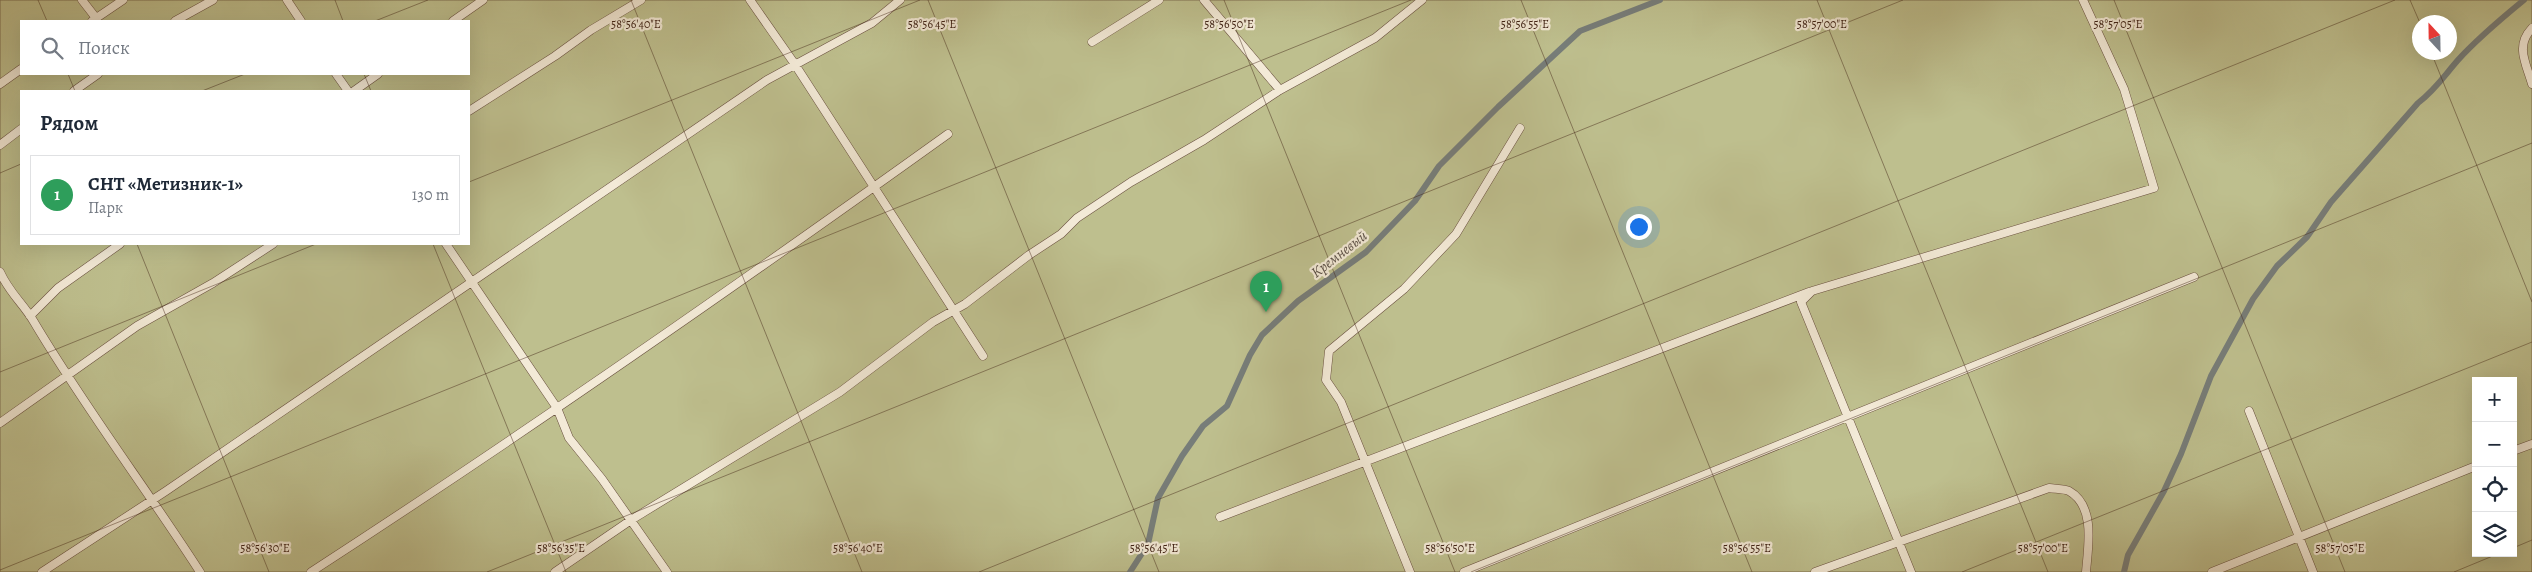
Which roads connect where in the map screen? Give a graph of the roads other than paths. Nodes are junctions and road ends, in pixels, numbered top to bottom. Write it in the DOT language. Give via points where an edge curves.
graph roads {
  1 [pos="82,0"];
  2 [pos="123,0"];
  3 [pos="213,0"];
  4 [pos="287,0"];
  5 [pos="483,0"];
  6 [pos="641,0"];
  7 [pos="750,0"];
  8 [pos="900,0"];
  9 [pos="1159,0"];
  10 [pos="1204,0"];
  11 [pos="1422,0"];
  12 [pos="2083,0"];
  13 [pos="94,20"];
  14 [pos="177,20"];
  15 [pos="300,20"];
  16 [pos="454,20"];
  17 [pos="2532,28"];
  18 [pos="1092,42"];
  19 [pos="794,63"];
  20 [pos="20,70"];
  21 [pos="97,75"];
  22 [pos="337,75"];
  23 [pos="377,75"];
  24 [pos="0,84"];
  25 [pos="2532,84"];
  26 [pos="75,90"];
  27 [pos="347,90"];
  28 [pos="355,90"];
  29 [pos="1280,90"];
  30 [pos="470,110"];
  31 [pos="1520,128"];
  32 [pos="20,130"];
  33 [pos="948,134"];
  34 [pos="0,145"];
  35 [pos="875,187"];
  36 [pos="119,245"];
  37 [pos="271,245"];
  38 [pos="447,245"];
  39 [pos="0,272"];
  40 [pos="2194,277"];
  41 [pos="472,282"];
  42 [pos="1812,290"];
  43 [pos="955,310"];
  44 [pos="30,316"];
  45 [pos="983,356"];
  46 [pos="68,376"];
  47 [pos="557,408"];
  48 [pos="2249,411"];
  49 [pos="1848,416"];
  50 [pos="0,424"];
  51 [pos="2532,444"];
  52 [pos="2517,450"];
  53 [pos="1363,461"];
  54 [pos="2474,467"];
  55 [pos="153,500"];
  56 [pos="1220,516"];
  57 [pos="631,520"];
  58 [pos="2299,538"];
  59 [pos="1900,542"];
  60 [pos="42,572"];
  61 [pos="200,572"];
  62 [pos="310,572"];
  63 [pos="554,572"];
  64 [pos="668,572"];
  65 [pos="1410,572"];
  66 [pos="1464,572"];
  67 [pos="1815,572"];
  68 [pos="1911,572"];
  69 [pos="2086,572"];
  70 [pos="2212,572"];
  71 [pos="2312,572"];
  1 -- 13 [label="lane"];
  2 -- 13 [label="lane"];
  3 -- 14 [label="lane"];
  4 -- 15 [label="lane"];
  5 -- 16 [label="lane"];
  6 -- 30 [label="lane"];
  7 -- 19 [label="lane"];
  8 -- 19 [label="lane" via="872,22"];
  9 -- 18 [label="lane"];
  10 -- 29 [label="lane"];
  11 -- 29 [label="lane" via="1375,38"];
  12 -- 42 [label="lane" via="2124,89 2154,188"];
  17 -- 25 [label="lane" via="2521,47"];
  19 -- 35 [label="lane"];
  19 -- 41 [label="lane"];
  20 -- 24 [label="lane"];
  21 -- 26 [label="lane"];
  22 -- 27 [label="lane"];
  23 -- 28 [label="lane"];
  29 -- 43 [label="lane" via="1077,218 1061,234"];
  31 -- 53 [label="lane" via="1456,234 1404,289 1329,351 1326,380 1341,402"];
  32 -- 34 [label="lane"];
  33 -- 35 [label="lane"];
  35 -- 43 [label="lane"];
  35 -- 47 [label="lane"];
  36 -- 44 [label="lane" via="58,288"];
  37 -- 46 [label="lane" via="137,326"];
  38 -- 41 [label="lane"];
  39 -- 44 [label="lane" via="8,290"];
  40 -- 49 [label="lane"];
  41 -- 47 [label="lane"];
  41 -- 55 [label="lane"];
  42 -- 49 [label="lane" via="1801,302"];
  42 -- 53 [label="lane"];
  43 -- 45 [label="lane"];
  43 -- 57 [label="lane" via="933,322 840,392"];
  44 -- 46 [label="lane"];
  46 -- 50 [label="lane"];
  46 -- 55 [label="lane"];
  47 -- 57 [label="lane" via="569,438"];
  47 -- 62 [label="lane"];
  48 -- 58 [label="lane"];
  49 -- 59 [label="lane"];
  49 -- 66 [label="lane"];
  51 -- 52 [label="lane"];
  53 -- 56 [label="lane"];
  53 -- 65 [label="lane"];
  54 -- 58 [label="lane"];
  55 -- 60 [label="lane"];
  55 -- 61 [label="lane"];
  57 -- 63 [label="lane"];
  57 -- 64 [label="lane"];
  58 -- 70 [label="lane"];
  58 -- 71 [label="lane"];
  59 -- 67 [label="lane"];
  59 -- 68 [label="lane"];
  59 -- 69 [label="lane" via="2049,488 2068,491 2084,508 2089,534"];
}
